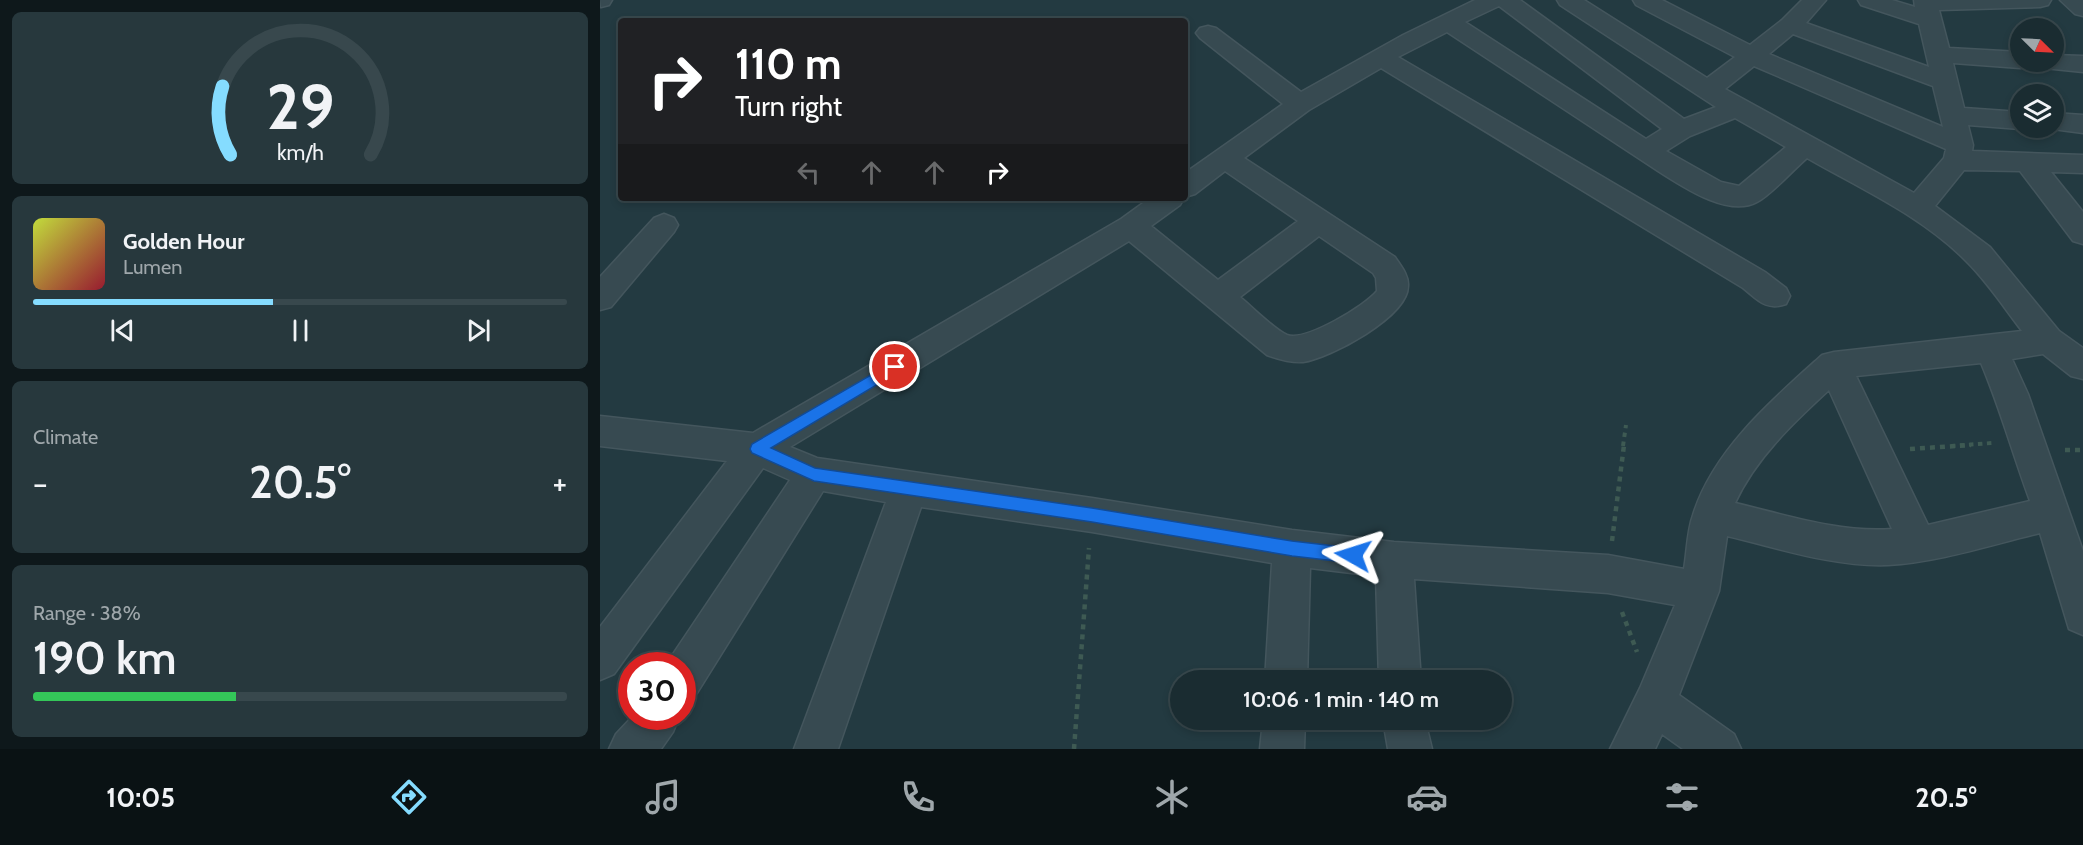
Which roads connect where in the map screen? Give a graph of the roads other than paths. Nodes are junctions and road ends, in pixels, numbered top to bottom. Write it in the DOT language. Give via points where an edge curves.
graph roads {
  1 [pos="1493,0"];
  2 [pos="1505,0"];
  3 [pos="1568,0"];
  4 [pos="1644,0"];
  5 [pos="1815,0"];
  6 [pos="1869,0"];
  7 [pos="2040,0"];
  8 [pos="2071,0"];
  9 [pos="1926,8"];
  10 [pos="2083,9"];
  11 [pos="1447,21"];
  12 [pos="1790,25"];
  13 [pos="1208,33"];
  14 [pos="1752,56"];
  15 [pos="1380,57"];
  16 [pos="2010,61"];
  17 [pos="2064,63"];
  18 [pos="2083,64"];
  19 [pos="1941,68"];
  20 [pos="1708,90"];
  21 [pos="1300,104"];
  22 [pos="1736,108"];
  23 [pos="1954,116"];
  24 [pos="2010,119"];
  25 [pos="2064,123"];
  26 [pos="2083,124"];
  27 [pos="1681,130"];
  28 [pos="1804,146"];
  29 [pos="1646,151"];
  30 [pos="1959,153"];
  31 [pos="1225,158"];
  32 [pos="2028,162"];
  33 [pos="2083,164"];
  34 [pos="1188,185"];
  35 [pos="1166,201"];
  36 [pos="1918,208"];
  37 [pos="1319,220"];
  38 [pos="664,225"];
  39 [pos="1131,226"];
  40 [pos="2083,234"];
  41 [pos="1775,296"];
  42 [pos="1218,297"];
  43 [pos="600,298"];
  44 [pos="2048,340"];
  45 [pos="1991,349"];
  46 [pos="1834,365"];
  47 [pos="2083,366"];
  48 [pos="600,431"];
  49 [pos="757,449"];
  50 [pos="814,474"];
  51 [pos="909,489"];
  52 [pos="2053,513"];
  53 [pos="1711,515"];
  54 [pos="1918,544"];
  55 [pos="1292,548"];
  56 [pos="1394,560"];
  57 [pos="1700,591"];
  58 [pos="2083,615"];
  59 [pos="696,656"];
  60 [pos="600,660"];
  61 [pos="1286,670"];
  62 [pos="1399,670"];
  63 [pos="1655,703"];
  64 [pos="649,730"];
  65 [pos="1283,730"];
  66 [pos="1406,730"];
  67 [pos="631,749"];
  68 [pos="816,749"];
  69 [pos="1282,749"];
  70 [pos="1410,749"];
  71 [pos="1632,749"];
  72 [pos="1719,749"];
  1 -- 11 [label="street"];
  2 -- 27 [label="street"];
  3 -- 20 [label="street"];
  4 -- 14 [label="street"];
  5 -- 12 [label="street"];
  6 -- 9 [label="street"];
  7 -- 9 [label="street"];
  8 -- 10 [label="street"];
  9 -- 19 [label="street"];
  11 -- 15 [label="street"];
  11 -- 29 [label="street"];
  12 -- 14 [label="street"];
  12 -- 19 [label="street"];
  13 -- 21 [label="street"];
  14 -- 20 [label="street"];
  14 -- 30 [label="street"];
  15 -- 21 [label="street"];
  15 -- 41 [label="street"];
  16 -- 19 [label="street"];
  17 -- 18 [label="street"];
  19 -- 23 [label="street"];
  20 -- 22 [label="street"];
  21 -- 31 [label="street"];
  22 -- 27 [label="street"];
  22 -- 28 [label="street"];
  23 -- 24 [label="street"];
  23 -- 30 [label="street"];
  25 -- 26 [label="street"];
  27 -- 29 [label="street"];
  28 -- 29 [label="street" via="1747,195 1738,197 1716,192"];
  28 -- 36 [label="street"];
  30 -- 32 [label="street"];
  30 -- 36 [label="street"];
  31 -- 34 [label="street"];
  31 -- 37 [label="street"];
  32 -- 33 [label="street"];
  32 -- 40 [label="street"];
  35 -- 39 [label="street"];
  36 -- 44 [label="street" via="1979,255"];
  37 -- 42 [label="street"];
  37 -- 42 [label="street" via="1390,272 1391,291 1383,308 1317,345 1286,348 1271,342"];
  38 -- 43 [label="street"];
  39 -- 42 [label="street"];
  39 -- 49 [label="street"];
  44 -- 45 [label="street"];
  44 -- 47 [label="street"];
  45 -- 46 [label="street"];
  45 -- 52 [label="street"];
  46 -- 53 [label="street" via="1750,448 1733,470"];
  46 -- 54 [label="street"];
  48 -- 49 [label="street"];
  49 -- 50 [label="street"];
  49 -- 60 [label="street"];
  50 -- 51 [label="street"];
  50 -- 59 [label="street"];
  51 -- 55 [label="street"];
  51 -- 68 [label="street"];
  52 -- 54 [label="street"];
  52 -- 58 [label="street"];
  53 -- 54 [label="street" via="1823,540 1873,547"];
  53 -- 57 [label="street"];
  55 -- 56 [label="street"];
  55 -- 61 [label="street"];
  56 -- 57 [label="street" via="1608,574"];
  56 -- 62 [label="street"];
  57 -- 63 [label="street"];
  63 -- 71 [label="street"];
  63 -- 72 [label="street"];
  64 -- 67 [label="street"];
  65 -- 69 [label="street"];
  66 -- 70 [label="street"];
}
